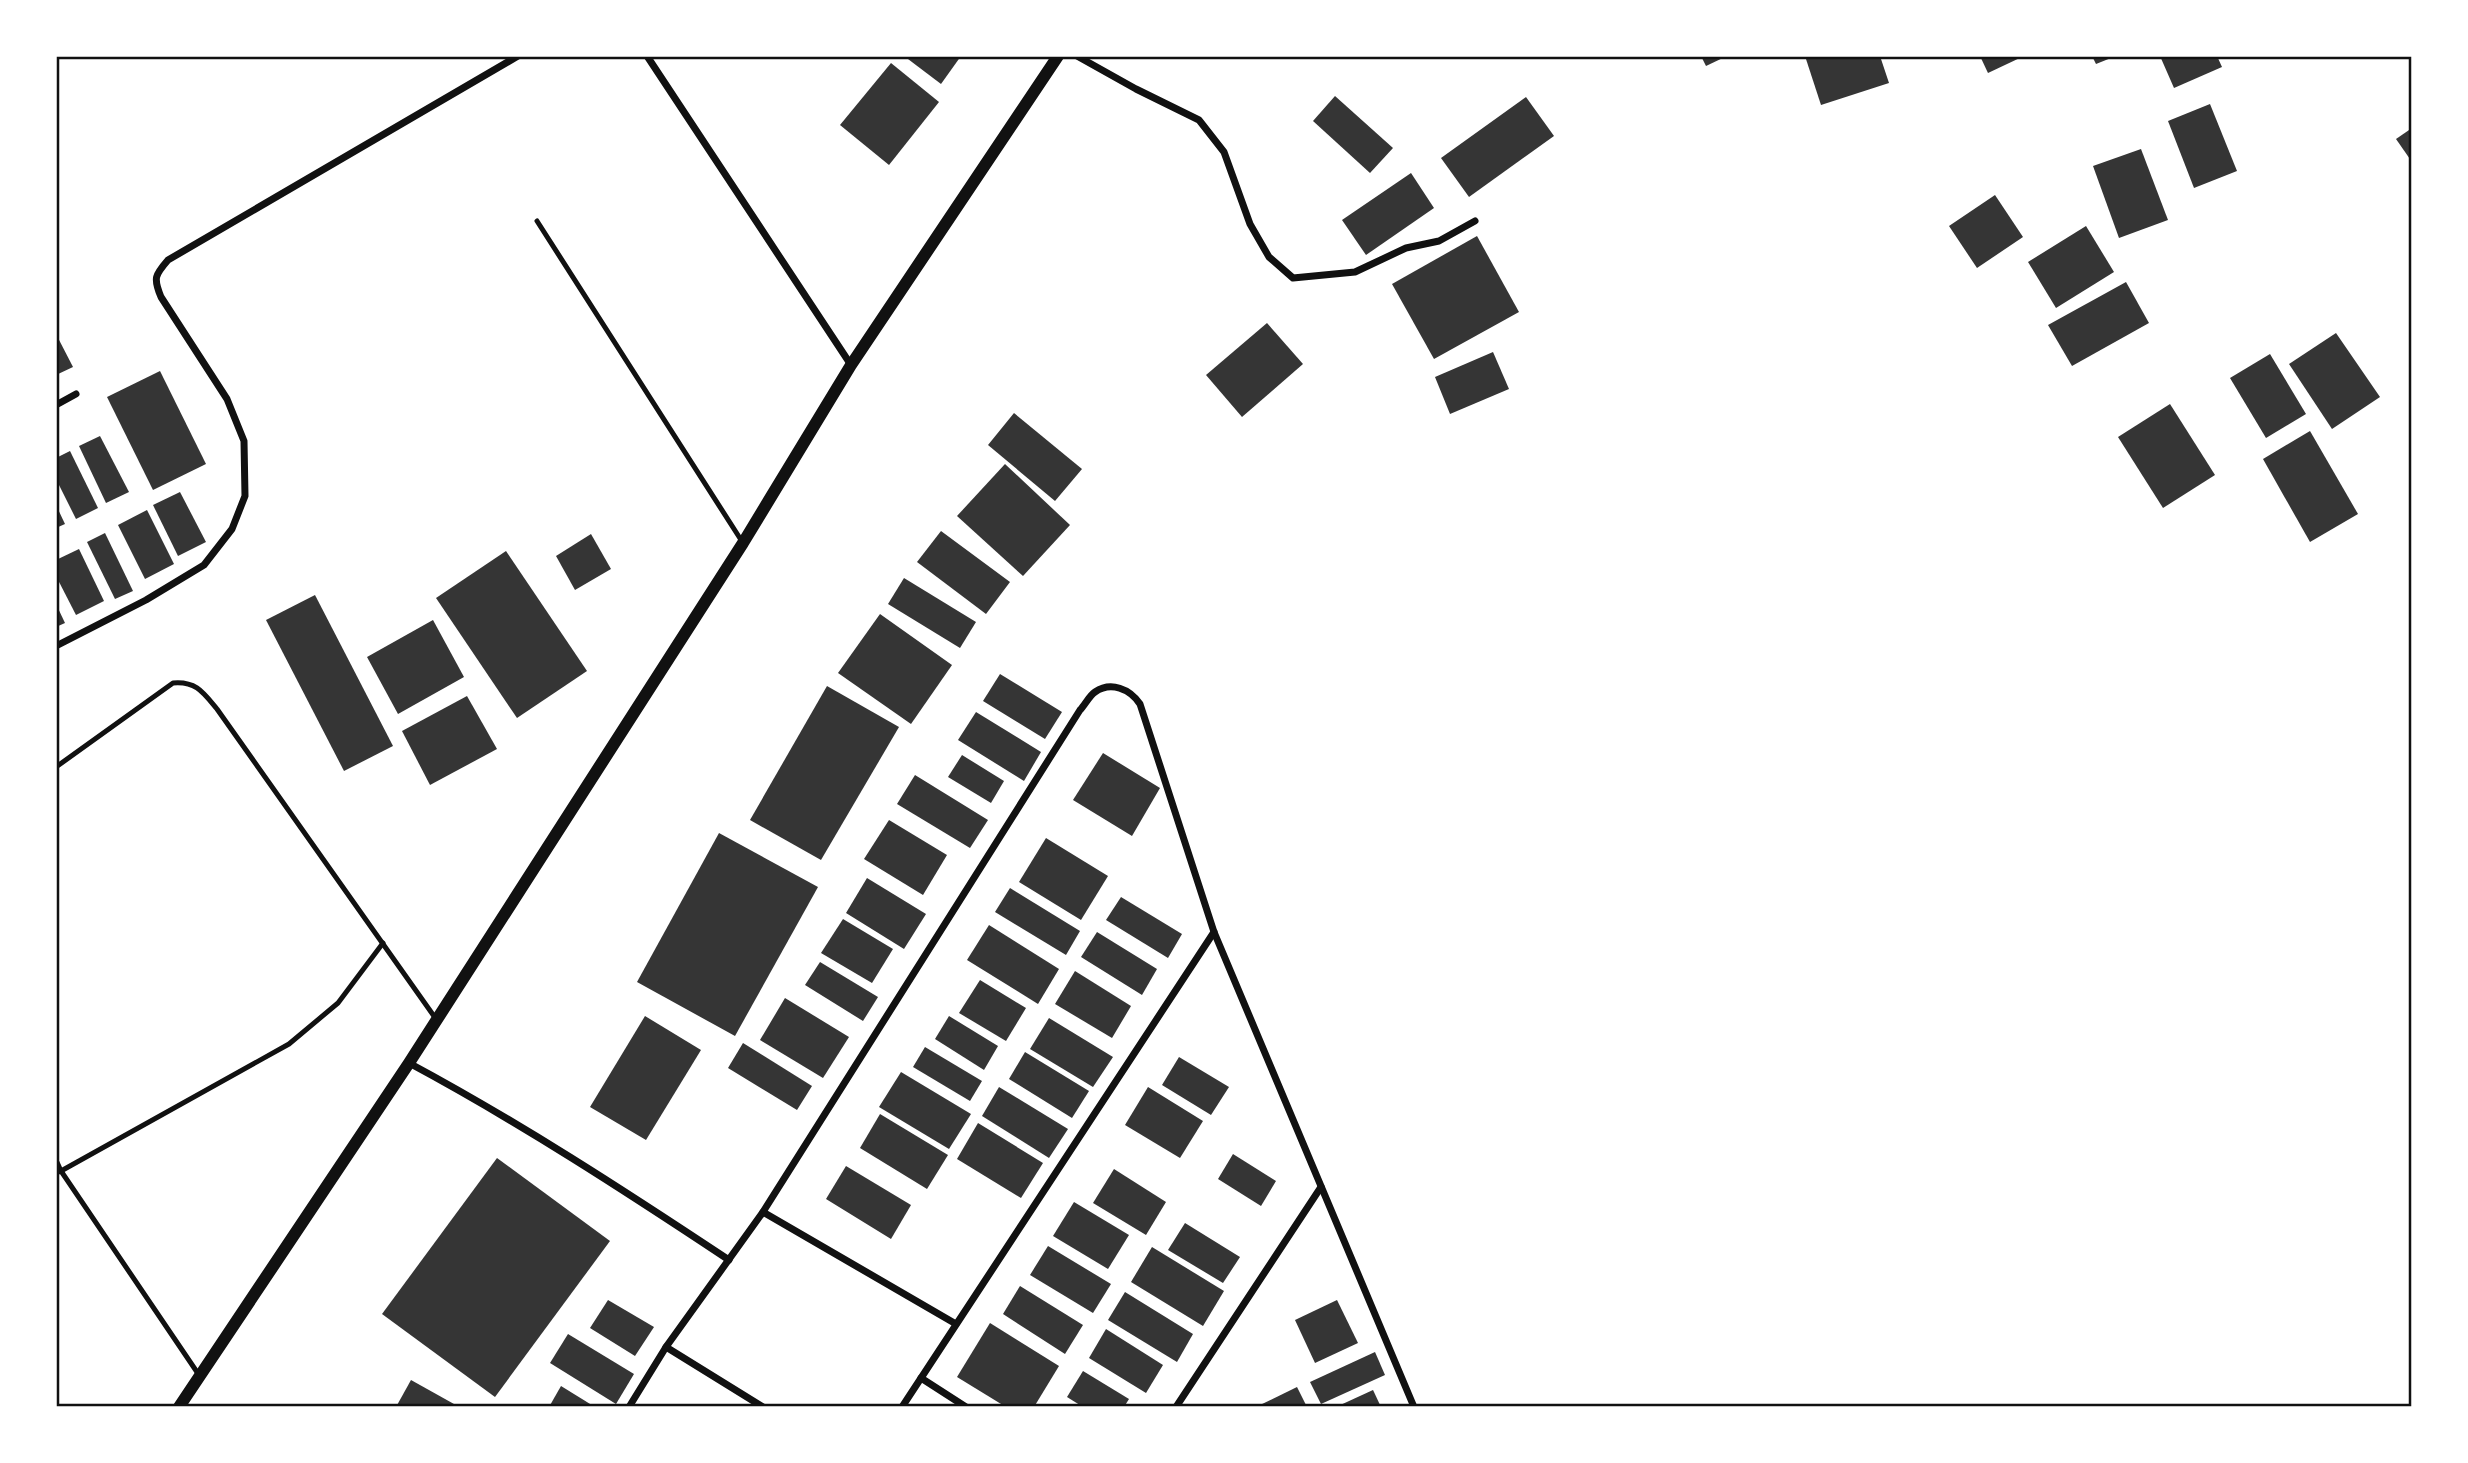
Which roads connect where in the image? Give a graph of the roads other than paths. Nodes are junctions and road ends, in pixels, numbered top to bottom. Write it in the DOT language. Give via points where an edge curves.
graph roads {
  1 [pos="518,56"];
  2 [pos="647,56"];
  3 [pos="1058,56"];
  4 [pos="1077,56"];
  5 [pos="537,221"];
  6 [pos="1475,221"];
  7 [pos="851,365"];
  8 [pos="76,394"];
  9 [pos="56,405"];
  10 [pos="743,543"];
  11 [pos="56,646"];
  12 [pos="56,766"];
  13 [pos="1214,932"];
  14 [pos="383,943"];
  15 [pos="436,1019"];
  16 [pos="409,1063"];
  17 [pos="56,1160"];
  18 [pos="59,1172"];
  19 [pos="1321,1187"];
  20 [pos="762,1212"];
  21 [pos="729,1260"];
  22 [pos="956,1324"];
  23 [pos="666,1347"];
  24 [pos="199,1375"];
  25 [pos="921,1378"];
  26 [pos="179,1407"];
  27 [pos="629,1407"];
  28 [pos="763,1407"];
  29 [pos="902,1407"];
  30 [pos="966,1407"];
  31 [pos="1176,1407"];
  32 [pos="1414,1407"];
  1 -- 11 [label="street" via="169,260 157,273 161,297 226,398 244,441 245,496 232,529 204,565"];
  2 -- 7 [label="street"];
  3 -- 7 [label="street"];
  4 -- 6 [label="street" via="1199,120 1224,152 1250,224 1269,257 1293,278 1355,272 1406,248 1439,241"];
  5 -- 10 [label="lane"];
  7 -- 10 [label="street"];
  8 -- 9 [label="street"];
  10 -- 15 [label="street"];
  12 -- 14 [label="lane" via="173,683 188,682 217,709"];
  13 -- 19 [label="street"];
  13 -- 20 [label="street" via="1140,704 1134,695 1117,687 1095,692"];
  13 -- 22 [label="street"];
  14 -- 15 [label="lane"];
  14 -- 18 [label="lane" via="338,1003 289,1044"];
  15 -- 16 [label="street"];
  16 -- 21 [label="street" via="636,1198"];
  16 -- 24 [label="street"];
  17 -- 18 [label="lane"];
  18 -- 24 [label="lane"];
  19 -- 31 [label="street"];
  19 -- 32 [label="street"];
  20 -- 21 [label="street"];
  20 -- 22 [label="street"];
  21 -- 23 [label="street"];
  22 -- 25 [label="street"];
  23 -- 27 [label="street"];
  23 -- 28 [label="street"];
  24 -- 26 [label="street"];
  25 -- 29 [label="street"];
  25 -- 30 [label="street"];
}
